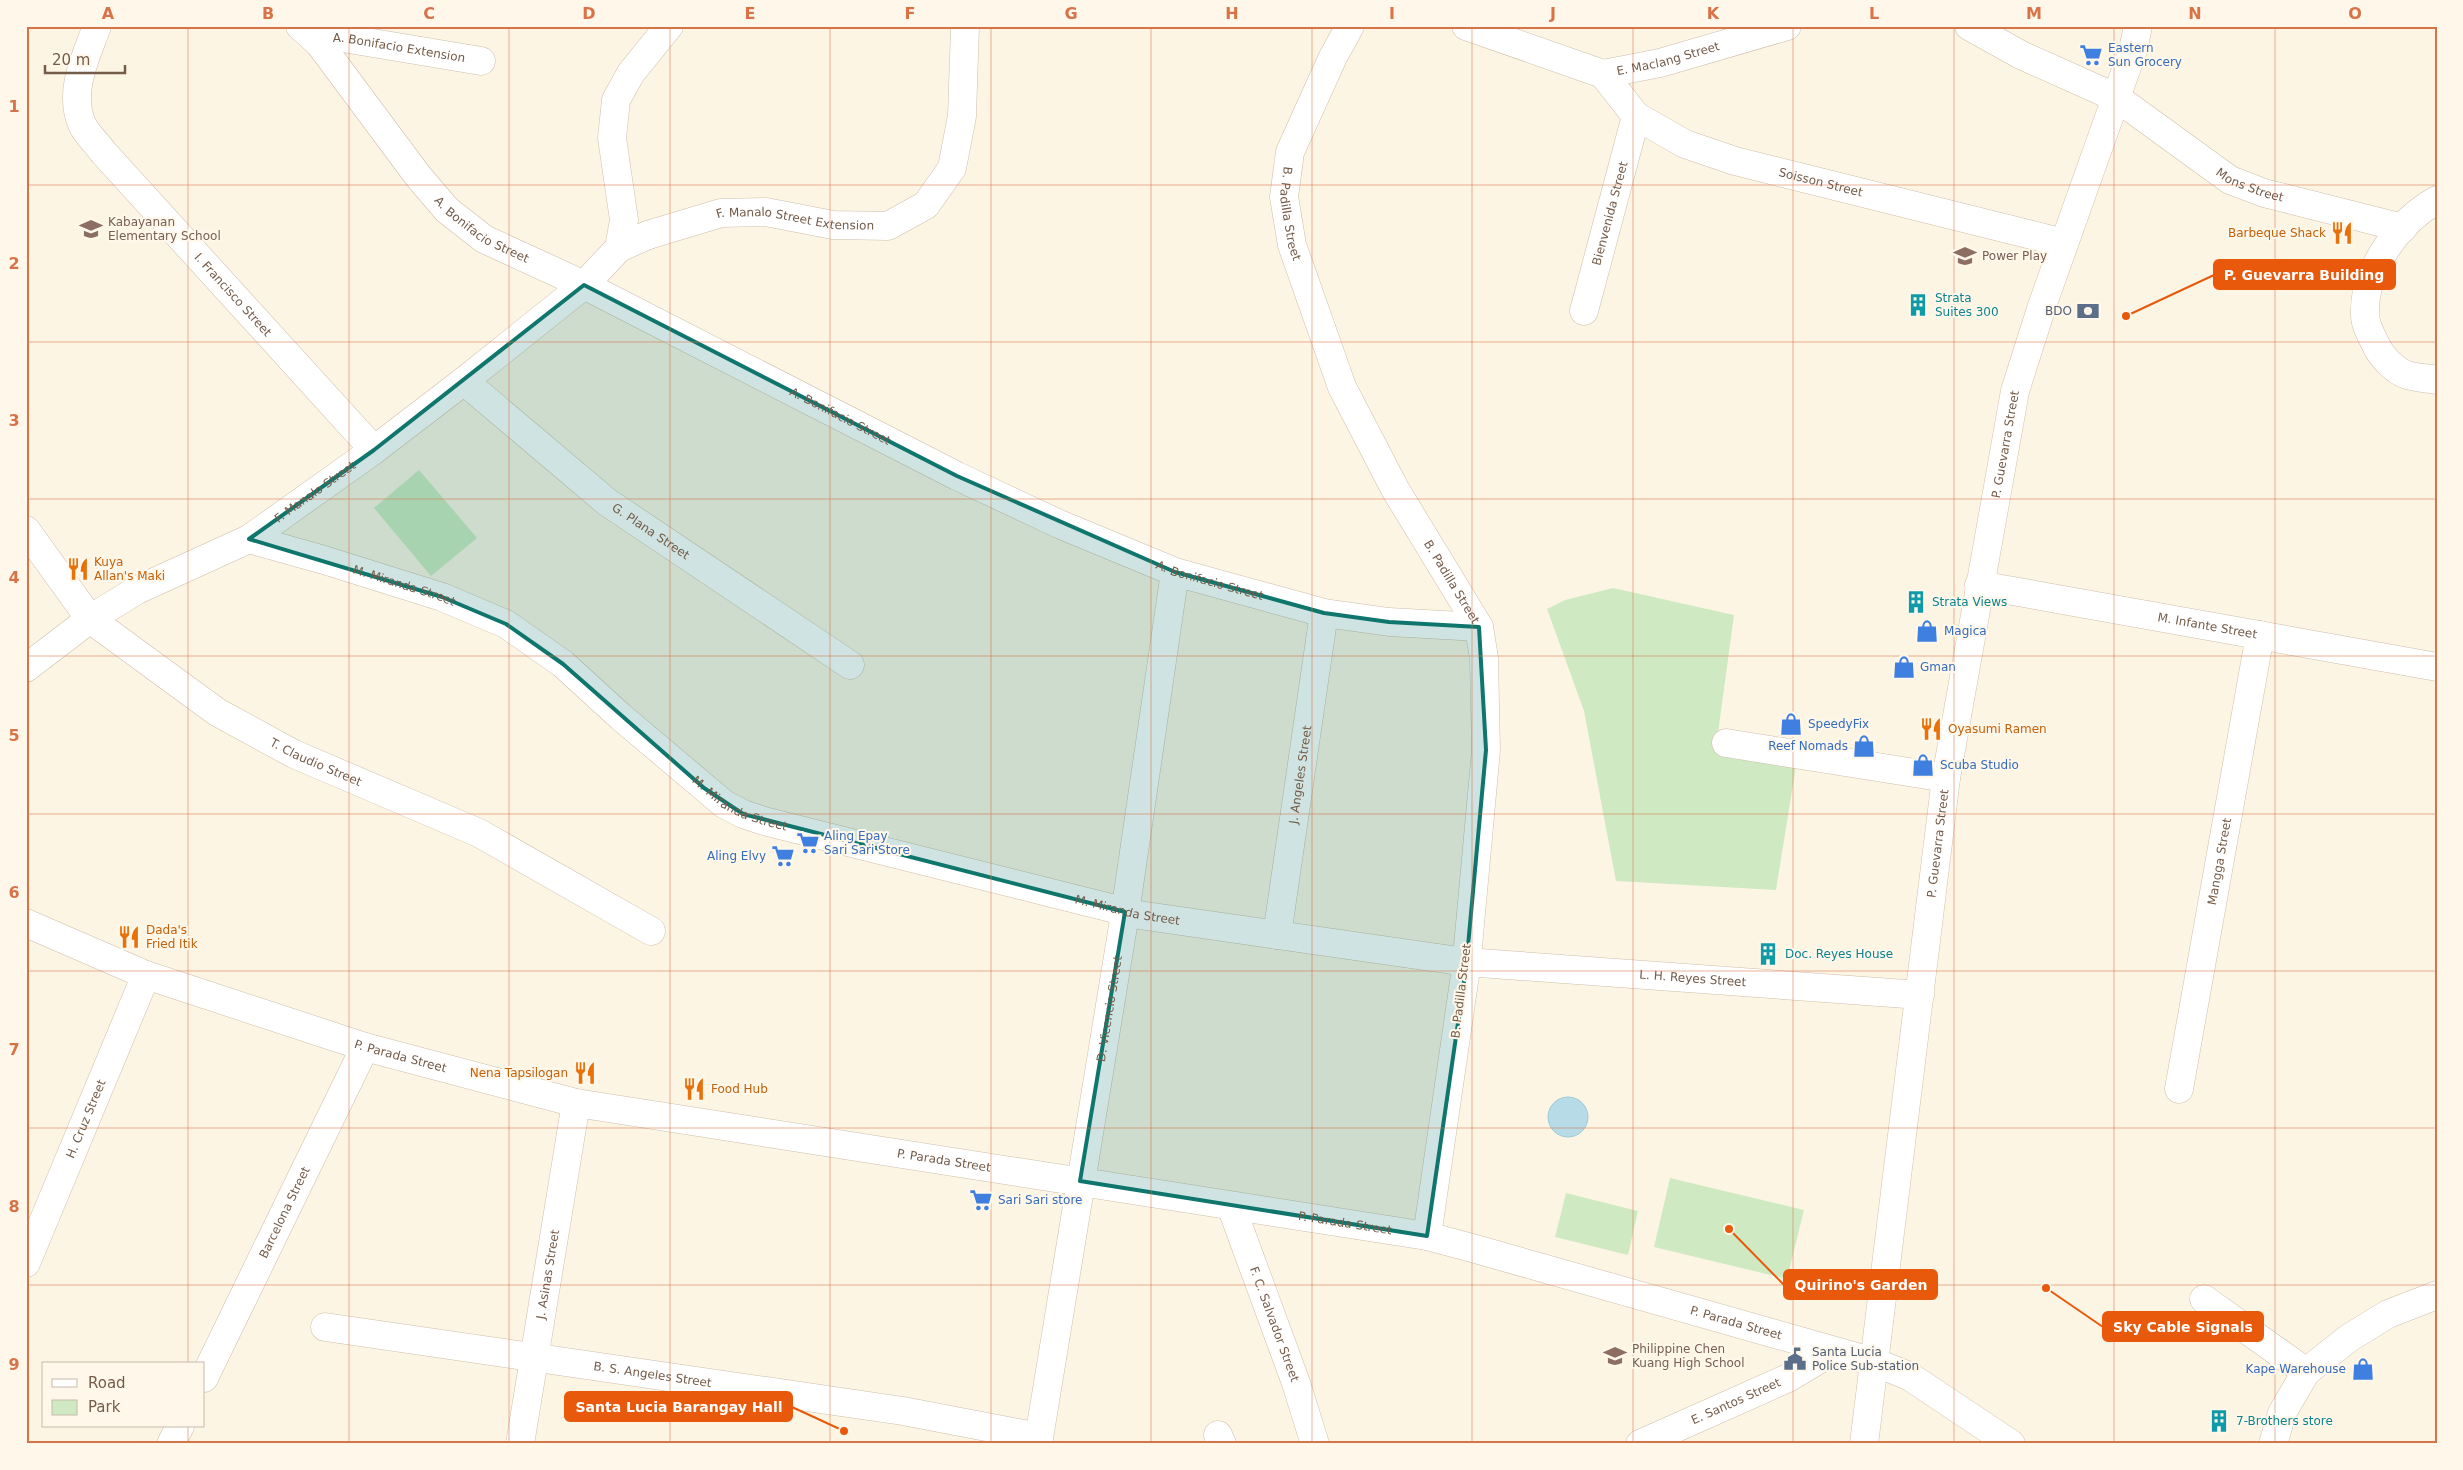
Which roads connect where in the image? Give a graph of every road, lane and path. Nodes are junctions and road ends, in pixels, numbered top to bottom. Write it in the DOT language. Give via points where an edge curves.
graph roads {
  1 [pos="96,26"];
  2 [pos="669,26"];
  3 [pos="965,26"];
  4 [pos="1350,26"];
  5 [pos="1466,26"];
  6 [pos="1786,26"];
  7 [pos="1969,26"];
  8 [pos="2138,26"];
  9 [pos="310,34"];
  10 [pos="481,61"];
  11 [pos="1603,74"];
  12 [pos="2117,98"];
  13 [pos="1636,116"];
  14 [pos="2437,200"];
  15 [pos="2403,228"];
  16 [pos="2064,242"];
  17 [pos="619,248"];
  18 [pos="584,285"];
  19 [pos="1584,311"];
  20 [pos="2437,380"];
  21 [pos="464,381"];
  22 [pos="374,450"];
  23 [pos="26,530"];
  24 [pos="248,539"];
  25 [pos="1175,572"];
  26 [pos="1979,585"];
  27 [pos="1324,613"];
  28 [pos="90,619"];
  29 [pos="1479,627"];
  30 [pos="2260,635"];
  31 [pos="850,665"];
  32 [pos="2437,667"];
  33 [pos="26,668"];
  34 [pos="1726,743"];
  35 [pos="1946,778"];
  36 [pos="1125,912"];
  37 [pos="26,923"];
  38 [pos="651,931"];
  39 [pos="1277,935"];
  40 [pos="1466,962"];
  41 [pos="146,975"];
  42 [pos="1920,995"];
  43 [pos="365,1047"];
  44 [pos="2179,1088"];
  45 [pos="576,1103"];
  46 [pos="1080,1181"];
  47 [pos="1231,1206"];
  48 [pos="1427,1236"];
  49 [pos="26,1263"];
  50 [pos="2437,1295"];
  51 [pos="2204,1299"];
  52 [pos="325,1327"];
  53 [pos="1824,1348"];
  54 [pos="534,1356"];
  55 [pos="1874,1362"];
  56 [pos="2306,1372"];
  57 [pos="205,1376"];
  58 [pos="179,1428"];
  59 [pos="1038,1440"];
  60 [pos="171,1444"];
  61 [pos="520,1444"];
  62 [pos="1315,1444"];
  63 [pos="1640,1444"];
  64 [pos="1864,1444"];
  65 [pos="2011,1444"];
  66 [pos="2273,1444"];
  1 -- 22 [label="street, I. Francisco Street" via="78,82 76,104 82,125"];
  2 -- 17 [label="street" via="631,73 616,100 612,138 624,220"];
  3 -- 17 [label="street, F. Manalo Street Extension" via="962,116 952,168 926,205 888,226 833,225 766,212 722,213 648,235"];
  4 -- 29 [label="street, B. Padilla Street" via="1290,152 1284,197 1292,245 1342,387 1395,489"];
  5 -- 11 [label="street, E. Maclang Street"];
  6 -- 11 [label="street, E. Maclang Street" via="1660,63"];
  7 -- 12 [label="street" via="2021,55"];
  8 -- 12 [label="street, P. Guevarra Street" via="2134,50"];
  9 -- 10 [label="street, A. Bonifacio Extension"];
  9 -- 18 [label="street, A. Bonifacio Street" via="447,210 484,239"];
  11 -- 13 [label="street, Soisson Street"];
  12 -- 15 [label="street, Mons Street" via="2230,180 2264,193"];
  12 -- 16 [label="street, P. Guevarra Street"];
  13 -- 16 [label="street, Soisson Street" via="1685,144 1735,161"];
  13 -- 19 [label="street, Bienvenida Street"];
  14 -- 15 [label="street"];
  15 -- 20 [label="street" via="2378,261 2367,291 2364,316 2382,357 2406,375"];
  16 -- 26 [label="street, P. Guevarra Street" via="2015,391"];
  17 -- 18 [label="street, F. Manalo Street Extension"];
  18 -- 21 [label="street, F. Manalo Street"];
  18 -- 25 [label="street, A. Bonifacio Street" via="957,476"];
  21 -- 22 [label="street, F. Manalo Street"];
  21 -- 31 [label="street, G. Plana Street" via="607,502"];
  22 -- 24 [label="street, F. Manalo Street"];
  23 -- 28 [label="street, T. Claudio Street"];
  24 -- 28 [label="street, F. Manalo Street" via="138,590"];
  24 -- 36 [label="street, M. Miranda Street" via="442,597 506,624 563,664 704,788 743,814"];
  25 -- 27 [label="street, A. Bonifacio Street"];
  25 -- 36 [label="street, D. Vicencio Street"];
  26 -- 30 [label="street, M. Infante Street"];
  26 -- 35 [label="street, P. Guevarra Street"];
  27 -- 29 [label="street, A. Bonifacio Street" via="1389,622"];
  27 -- 39 [label="street, J. Angeles Street"];
  28 -- 33 [label="street, F. Manalo Street"];
  28 -- 38 [label="street, T. Claudio Street" via="217,712 294,754 479,833"];
  29 -- 40 [label="street, B. Padilla Street" via="1484,658 1486,750"];
  30 -- 32 [label="street, M. Infante Street"];
  30 -- 44 [label="street, Mangga Street"];
  34 -- 35 [label="street"];
  35 -- 42 [label="street, P. Guevarra Street"];
  36 -- 39 [label="street, M. Miranda Street"];
  36 -- 46 [label="street, D. Vicencio Street"];
  37 -- 41 [label="street, P. Parada Street"];
  39 -- 40 [label="street, M. Miranda Street"];
  40 -- 42 [label="street, L. H. Reyes Street"];
  40 -- 48 [label="street, B. Padilla Street"];
  41 -- 43 [label="street, P. Parada Street"];
  41 -- 49 [label="street, H. Cruz Street"];
  42 -- 55 [label="street, P. Guevarra Street"];
  43 -- 45 [label="street, P. Parada Street"];
  43 -- 57 [label="street, Barcelona Street"];
  45 -- 46 [label="street, P. Parada Street"];
  45 -- 54 [label="street, J. Asinas Street"];
  46 -- 47 [label="street, P. Parada Street"];
  46 -- 59 [label="street, D. Vicencio Street"];
  47 -- 48 [label="street, P. Parada Street"];
  47 -- 62 [label="street, F. C. Salvador Street" via="1296,1382"];
  48 -- 53 [label="street, P. Parada Street"];
  50 -- 56 [label="street" via="2388,1314 2349,1338"];
  51 -- 56 [label="street"];
  52 -- 54 [label="street, B. S. Angeles Street"];
  53 -- 55 [label="street, P. Parada Street"];
  53 -- 63 [label="street, E. Santos Street" via="1818,1360 1794,1374"];
  54 -- 59 [label="street, B. S. Angeles Street" via="903,1412"];
  54 -- 61 [label="street, J. Asinas Street"];
  55 -- 64 [label="street, P. Guevarra Street"];
  55 -- 65 [label="street, P. Parada Street" via="1909,1376"];
  56 -- 66 [label="street" via="2282,1413"];
  58 -- 60 [label="street"];
}
